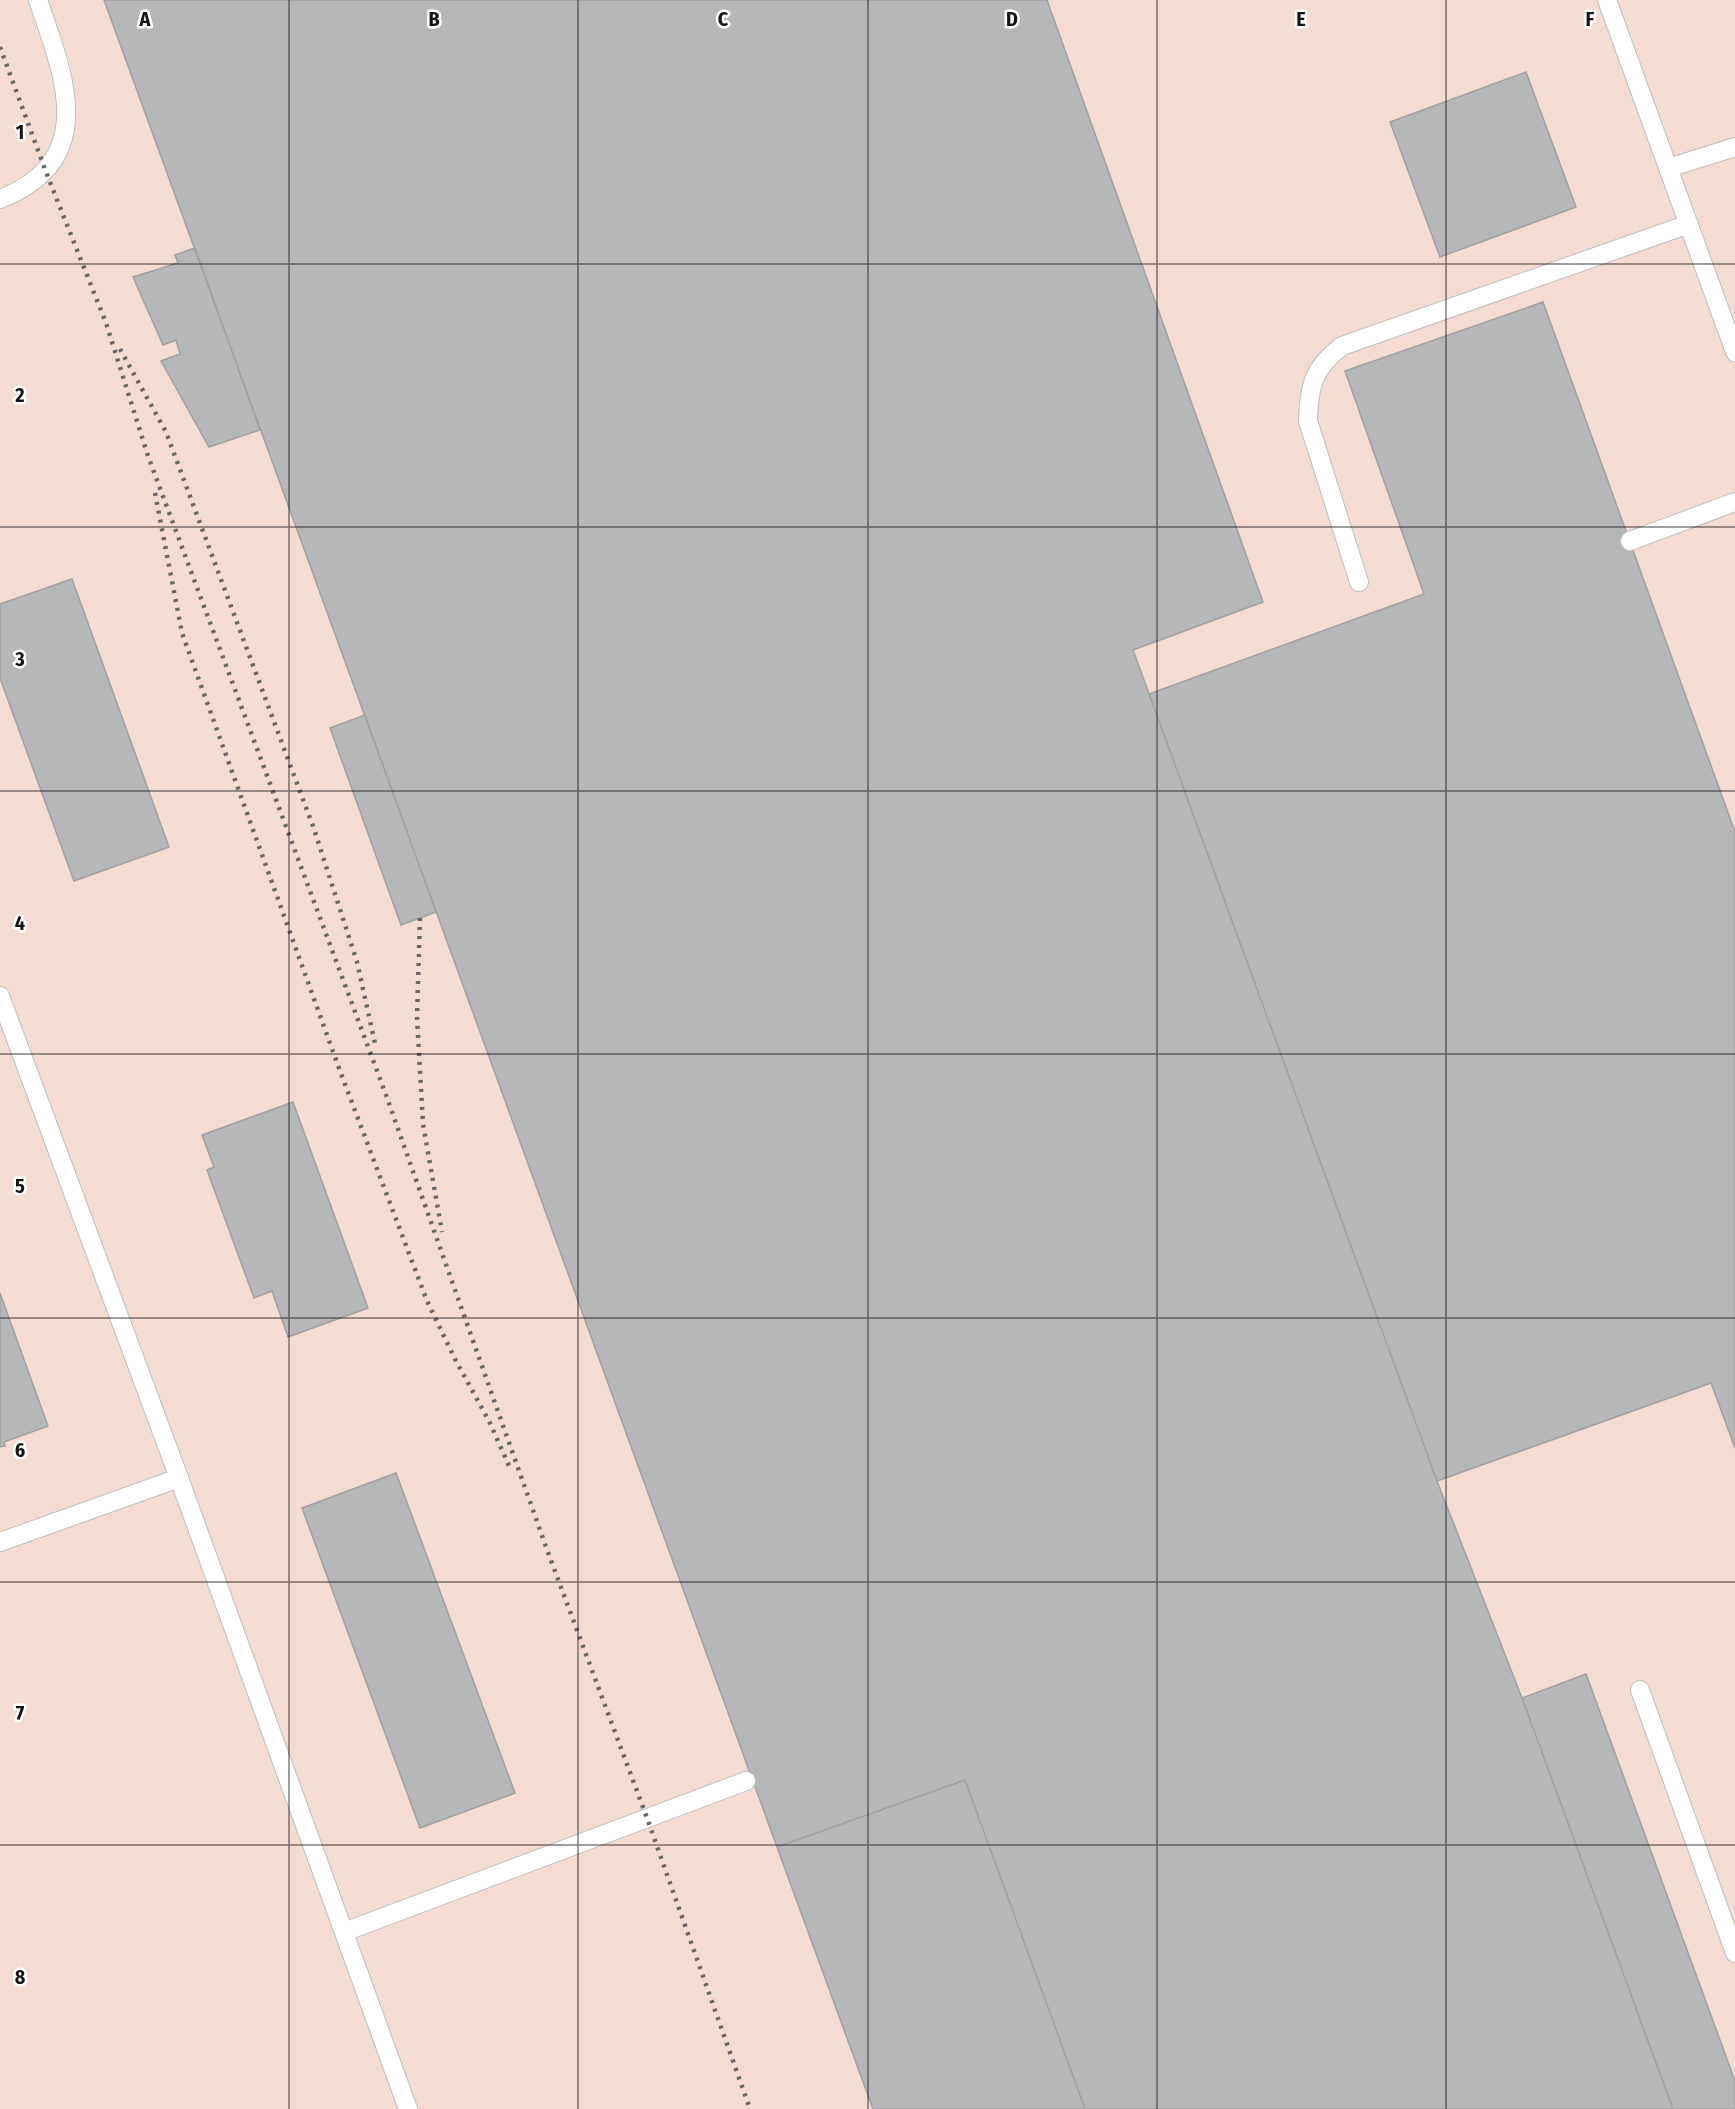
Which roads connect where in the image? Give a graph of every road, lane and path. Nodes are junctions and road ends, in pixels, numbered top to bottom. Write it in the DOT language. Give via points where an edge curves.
graph roads {
  1 [pos="38,0"];
  2 [pos="1607,0"];
  3 [pos="1735,147"];
  4 [pos="1668,168"];
  5 [pos="0,199"];
  6 [pos="1689,224"];
  7 [pos="1734,344"];
  8 [pos="1735,502"];
  9 [pos="1630,541"];
  10 [pos="1359,582"];
  11 [pos="0,996"];
  12 [pos="179,1478"];
  13 [pos="0,1542"];
  14 [pos="1640,1690"];
  15 [pos="746,1781"];
  16 [pos="344,1932"];
  17 [pos="1735,1953"];
  18 [pos="408,2109"];
  1 -- 5 [label="lane" via="58,55 66,95 64,137 46,172"];
  2 -- 4 [label="lane"];
  3 -- 4 [label="lane"];
  4 -- 6 [label="lane"];
  6 -- 7 [label="lane"];
  6 -- 10 [label="lane" via="1342,346 1327,358 1308,395 1308,421"];
  8 -- 9 [label="lane"];
  11 -- 12 [label="lane"];
  12 -- 13 [label="lane"];
  12 -- 16 [label="lane"];
  14 -- 17 [label="lane"];
  15 -- 16 [label="lane"];
  16 -- 18 [label="lane"];
}
